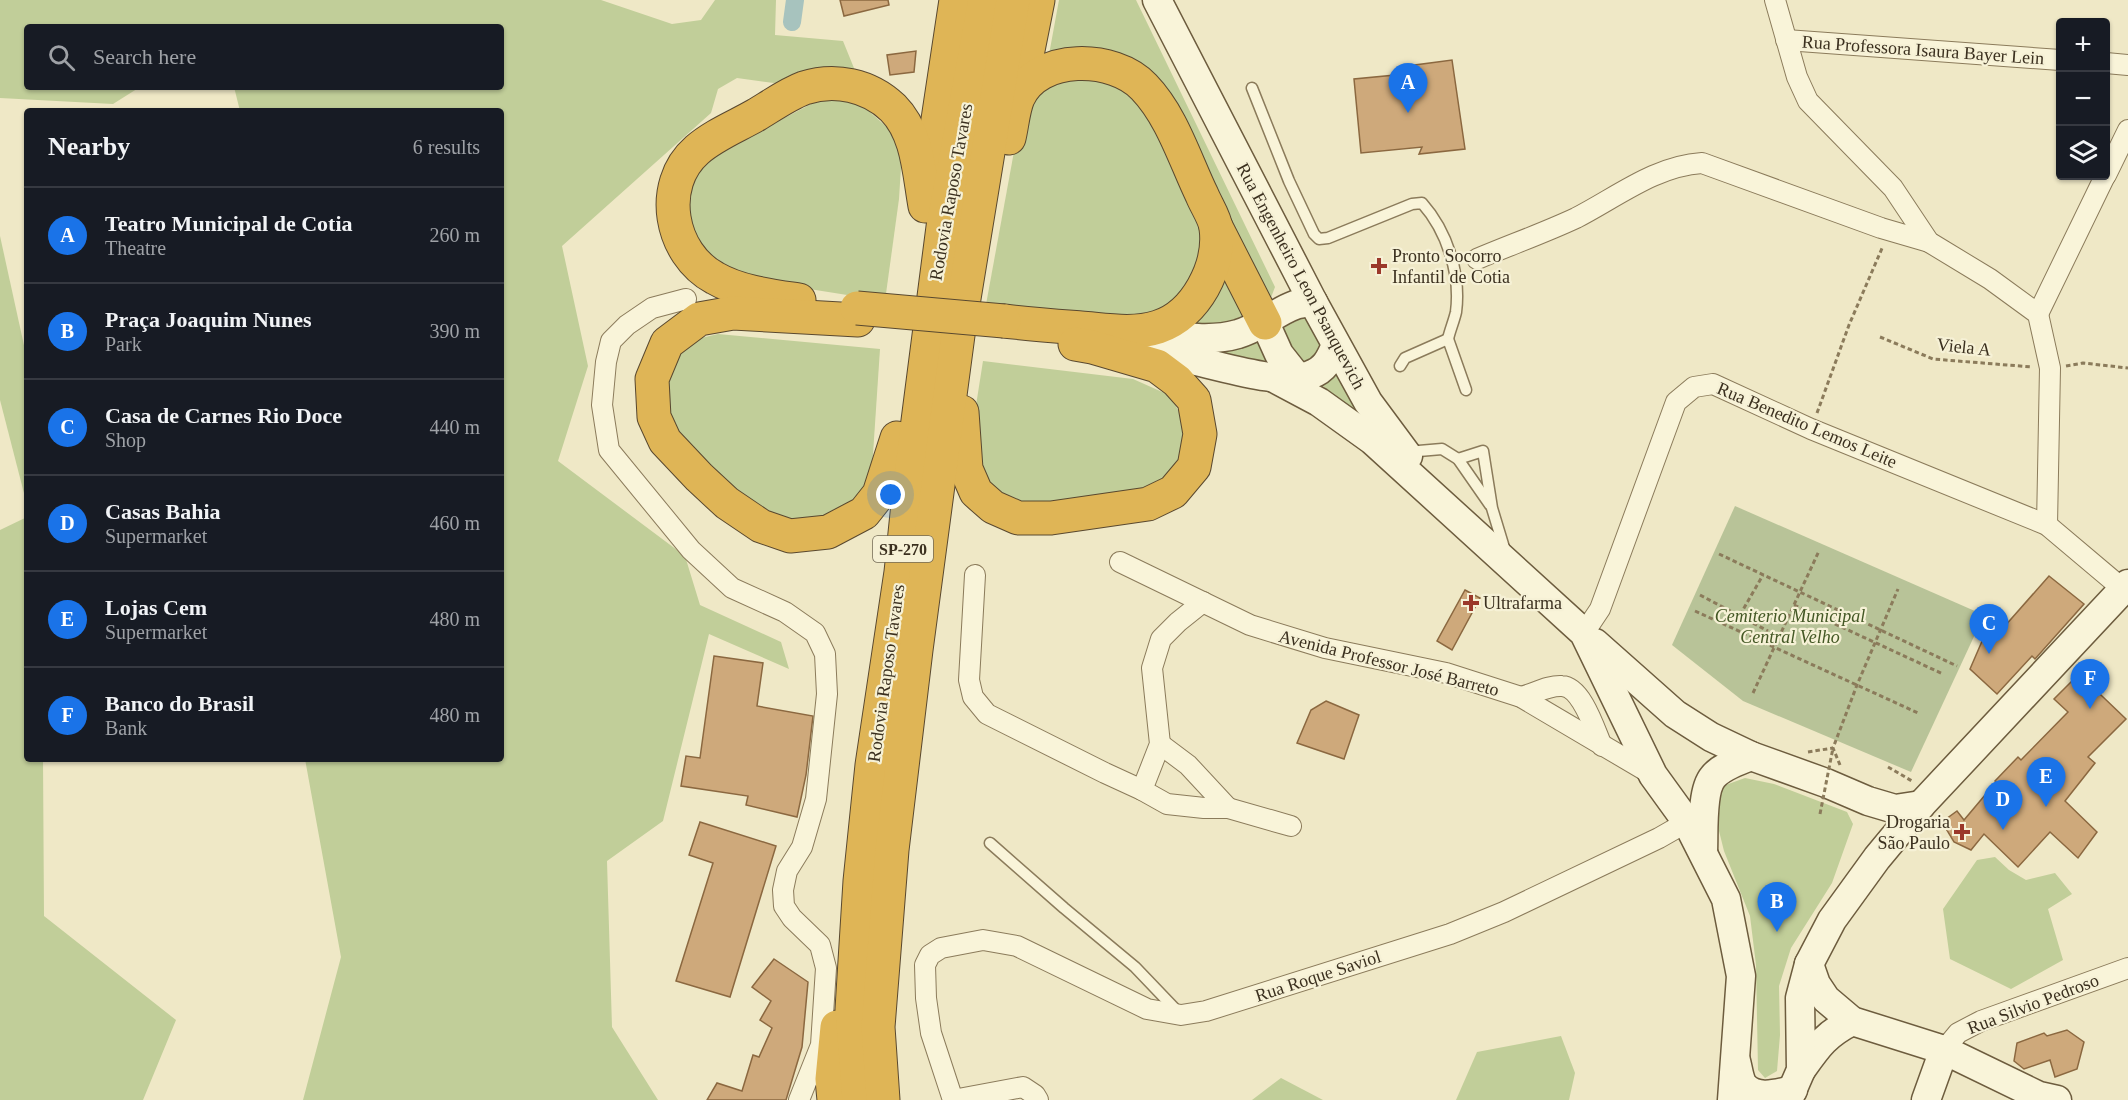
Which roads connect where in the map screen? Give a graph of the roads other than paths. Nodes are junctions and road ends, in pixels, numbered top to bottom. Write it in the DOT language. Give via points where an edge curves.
graph roads {
  1 [pos="956,0"];
  2 [pos="970,0"];
  3 [pos="985,0"];
  4 [pos="1013,0"];
  5 [pos="1038,0"];
  6 [pos="1157,0"];
  7 [pos="1775,0"];
  8 [pos="1786,40"];
  9 [pos="2056,60"];
  10 [pos="2110,63"];
  11 [pos="2128,65"];
  12 [pos="1252,88"];
  13 [pos="1018,98"];
  14 [pos="938,128"];
  15 [pos="2128,130"];
  16 [pos="2110,165"];
  17 [pos="2103,180"];
  18 [pos="925,206"];
  19 [pos="976,223"];
  20 [pos="1216,227"];
  21 [pos="1929,242"];
  22 [pos="1477,259"];
  23 [pos="686,299"];
  24 [pos="1313,302"];
  25 [pos="858,314"];
  26 [pos="2038,314"];
  27 [pos="1265,323"];
  28 [pos="1004,328"];
  29 [pos="1124,332"];
  30 [pos="958,335"];
  31 [pos="1448,339"];
  32 [pos="1336,345"];
  33 [pos="1092,347"];
  34 [pos="1400,366"];
  35 [pos="1286,378"];
  36 [pos="1466,390"];
  37 [pos="897,438"];
  38 [pos="1406,453"];
  39 [pos="1458,459"];
  40 [pos="1492,508"];
  41 [pos="2048,525"];
  42 [pos="1474,532"];
  43 [pos="1120,562"];
  44 [pos="1509,565"];
  45 [pos="975,575"];
  46 [pos="2126,586"];
  47 [pos="1203,602"];
  48 [pos="1584,633"];
  49 [pos="1521,697"];
  50 [pos="1160,744"];
  51 [pos="1602,746"];
  52 [pos="1751,756"];
  53 [pos="872,765"];
  54 [pos="1653,775"];
  55 [pos="1142,790"];
  56 [pos="1919,795"];
  57 [pos="1868,801"];
  58 [pos="1228,808"];
  59 [pos="1687,822"];
  60 [pos="1291,826"];
  61 [pos="990,843"];
  62 [pos="1886,847"];
  63 [pos="1703,853"];
  64 [pos="860,881"];
  65 [pos="1809,963"];
  66 [pos="2128,968"];
  67 [pos="1181,1015"];
  68 [pos="1852,1021"];
  69 [pos="1944,1050"];
  70 [pos="1735,1059"];
  71 [pos="1794,1086"];
  72 [pos="799,1100"];
  73 [pos="834,1100"];
  74 [pos="859,1100"];
  75 [pos="883,1100"];
  76 [pos="953,1100"];
  77 [pos="1038,1100"];
  78 [pos="1732,1100"];
  79 [pos="1926,1100"];
  80 [pos="2057,1100"];
  1 -- 14 [label="highway"];
  2 -- 14 [label="highway"];
  3 -- 53 [label="highway, Rodovia Raposo Tavares / SP-270" via="943,227 901,572"];
  4 -- 19 [label="highway, Rodovia Raposo Tavares / SP-270"];
  5 -- 13 [label="highway"];
  6 -- 24 [label="main road, Rua Engenheiro Leon Psanquevich"];
  7 -- 8 [label="street"];
  8 -- 9 [label="street, Rua Professora Isaura Bayer Lein"];
  8 -- 21 [label="street" via="1808,101 1893,188"];
  10 -- 11 [label="street"];
  12 -- 31 [label="lane" via="1289,181 1319,239 1412,204 1422,203 1434,217 1449,251 1457,284"];
  13 -- 19 [label="highway" via="993,196"];
  13 -- 20 [label="highway" via="1036,76 1057,66 1084,63 1115,68 1144,86 1166,117"];
  14 -- 18 [label="highway, Rodovia Raposo Tavares"];
  15 -- 16 [label="street"];
  17 -- 26 [label="street"];
  18 -- 25 [label="highway" via="909,130 876,95 849,84 825,83 802,88 696,150 682,169 672,207 686,253 698,267 715,279 738,287"];
  18 -- 37 [label="highway, Rodovia Raposo Tavares"];
  19 -- 30 [label="highway, Rodovia Raposo Tavares / SP-270"];
  20 -- 27 [label="highway"];
  20 -- 29 [label="highway" via="1214,262 1204,289 1190,305 1158,327"];
  21 -- 22 [label="street" via="1702,163 1682,164 1655,174 1576,217"];
  21 -- 26 [label="street"];
  23 -- 72 [label="street" via="652,308 611,340 602,405 609,450 691,550 732,588 784,612 815,633 825,654 826,694 816,800 802,847 787,871 783,890 784,906 820,945 826,968 821,1045"];
  24 -- 27 [label="main road" via="1296,304"];
  24 -- 32 [label="main road, Rua Engenheiro Leon Psanquevich"];
  25 -- 28 [label="highway, bridge"];
  25 -- 37 [label="highway" via="733,313 699,319 668,343 652,379 654,417 665,441 727,503 761,526 790,536 828,532 864,513 879,494"];
  26 -- 41 [label="street" via="2050,368"];
  27 -- 29 [label="main road" via="1237,335 1212,338"];
  27 -- 35 [label="main road"];
  28 -- 29 [label="highway"];
  28 -- 33 [label="highway"];
  30 -- 33 [label="highway" via="966,470 976,492 993,507 1017,518 1050,518 1148,504 1173,492 1194,467 1200,434 1194,400 1178,381 1156,366"];
  30 -- 75 [label="highway, Rodovia Raposo Tavares / SP-270" via="892,850 878,1027"];
  31 -- 34 [label="lane" via="1405,358"];
  31 -- 36 [label="lane"];
  32 -- 35 [label="main road" via="1328,364 1313,375"];
  32 -- 38 [label="main road, Rua Engenheiro Leon Psanquevich" via="1368,402"];
  33 -- 35 [label="main road" via="1188,359"];
  35 -- 42 [label="main road, Rua Engenheiro Leon Psanquevich" via="1372,440"];
  37 -- 53 [label="highway" via="881,604"];
  38 -- 39 [label="lane" via="1442,449"];
  38 -- 42 [label="main road, Rua Engenheiro Leon Psanquevich"];
  39 -- 40 [label="lane"];
  39 -- 40 [label="lane" via="1483,451"];
  40 -- 44 [label="lane"];
  41 -- 46 [label="street, Rua Benedito Lemos Leite"];
  41 -- 48 [label="street, Rua Benedito Lemos Leite" via="1811,429 1713,384 1694,387 1676,402 1600,609"];
  42 -- 44 [label="main road, Rua Engenheiro Leon Psanquevich"];
  43 -- 47 [label="street, Avenida Professor José Barreto"];
  44 -- 48 [label="main road, Rua Engenheiro Leon Psanquevich"];
  45 -- 55 [label="street" via="969,680 973,697 987,714"];
  46 -- 56 [label="main road"];
  47 -- 49 [label="street, Avenida Professor José Barreto" via="1250,626 1314,645 1446,674"];
  47 -- 50 [label="street" via="1161,639 1152,668"];
  48 -- 52 [label="main road" via="1675,714"];
  48 -- 54 [label="main road, Rua Engenheiro Leon Psanquevich"];
  49 -- 51 [label="street, Avenida Professor José Barreto"];
  49 -- 51 [label="street" via="1557,686 1573,689"];
  50 -- 55 [label="street"];
  50 -- 58 [label="street" via="1188,765"];
  51 -- 54 [label="street, Avenida Professor José Barreto"];
  52 -- 57 [label="main road"];
  52 -- 63 [label="main road" via="1712,777 1705,798"];
  53 -- 64 [label="highway, Rodovia Raposo Tavares / SP-270"];
  54 -- 59 [label="main road, Rua Engenheiro Leon Psanquevich"];
  55 -- 58 [label="street" via="1167,804"];
  56 -- 57 [label="main road" via="1895,809"];
  56 -- 62 [label="main road"];
  57 -- 62 [label="main road" via="1879,820"];
  58 -- 60 [label="street"];
  59 -- 63 [label="main road, Rua Engenheiro Leon Psanquevich"];
  59 -- 67 [label="street, Rua Roque Saviol" via="1504,912 1450,934 1206,1011"];
  61 -- 67 [label="lane" via="1136,967"];
  62 -- 65 [label="main road" via="1832,920"];
  63 -- 70 [label="main road, Rua Engenheiro Leon Psanquevich" via="1726,899 1740,976"];
  64 -- 73 [label="highway" via="846,924 832,1079"];
  64 -- 74 [label="highway, Rodovia Raposo Tavares / SP-270" via="852,1009"];
  65 -- 68 [label="main road" via="1826,999"];
  65 -- 71 [label="main road" via="1800,998"];
  66 -- 69 [label="street, Rua Silvio Pedroso" via="1981,1021 1958,1033"];
  67 -- 76 [label="street, Rua Roque Saviol" via="1147,1009 1017,946 982,940 941,948 930,955 925,965 926,998 934,1041"];
  68 -- 69 [label="main road"];
  68 -- 71 [label="main road" via="1821,1041"];
  69 -- 79 [label="main road"];
  69 -- 80 [label="main road" via="2038,1096"];
  70 -- 71 [label="main road" via="1743,1085 1755,1095 1771,1096"];
  70 -- 78 [label="main road, Rua Engenheiro Leon Psanquevich"];
  76 -- 77 [label="street" via="1023,1087"];
}
